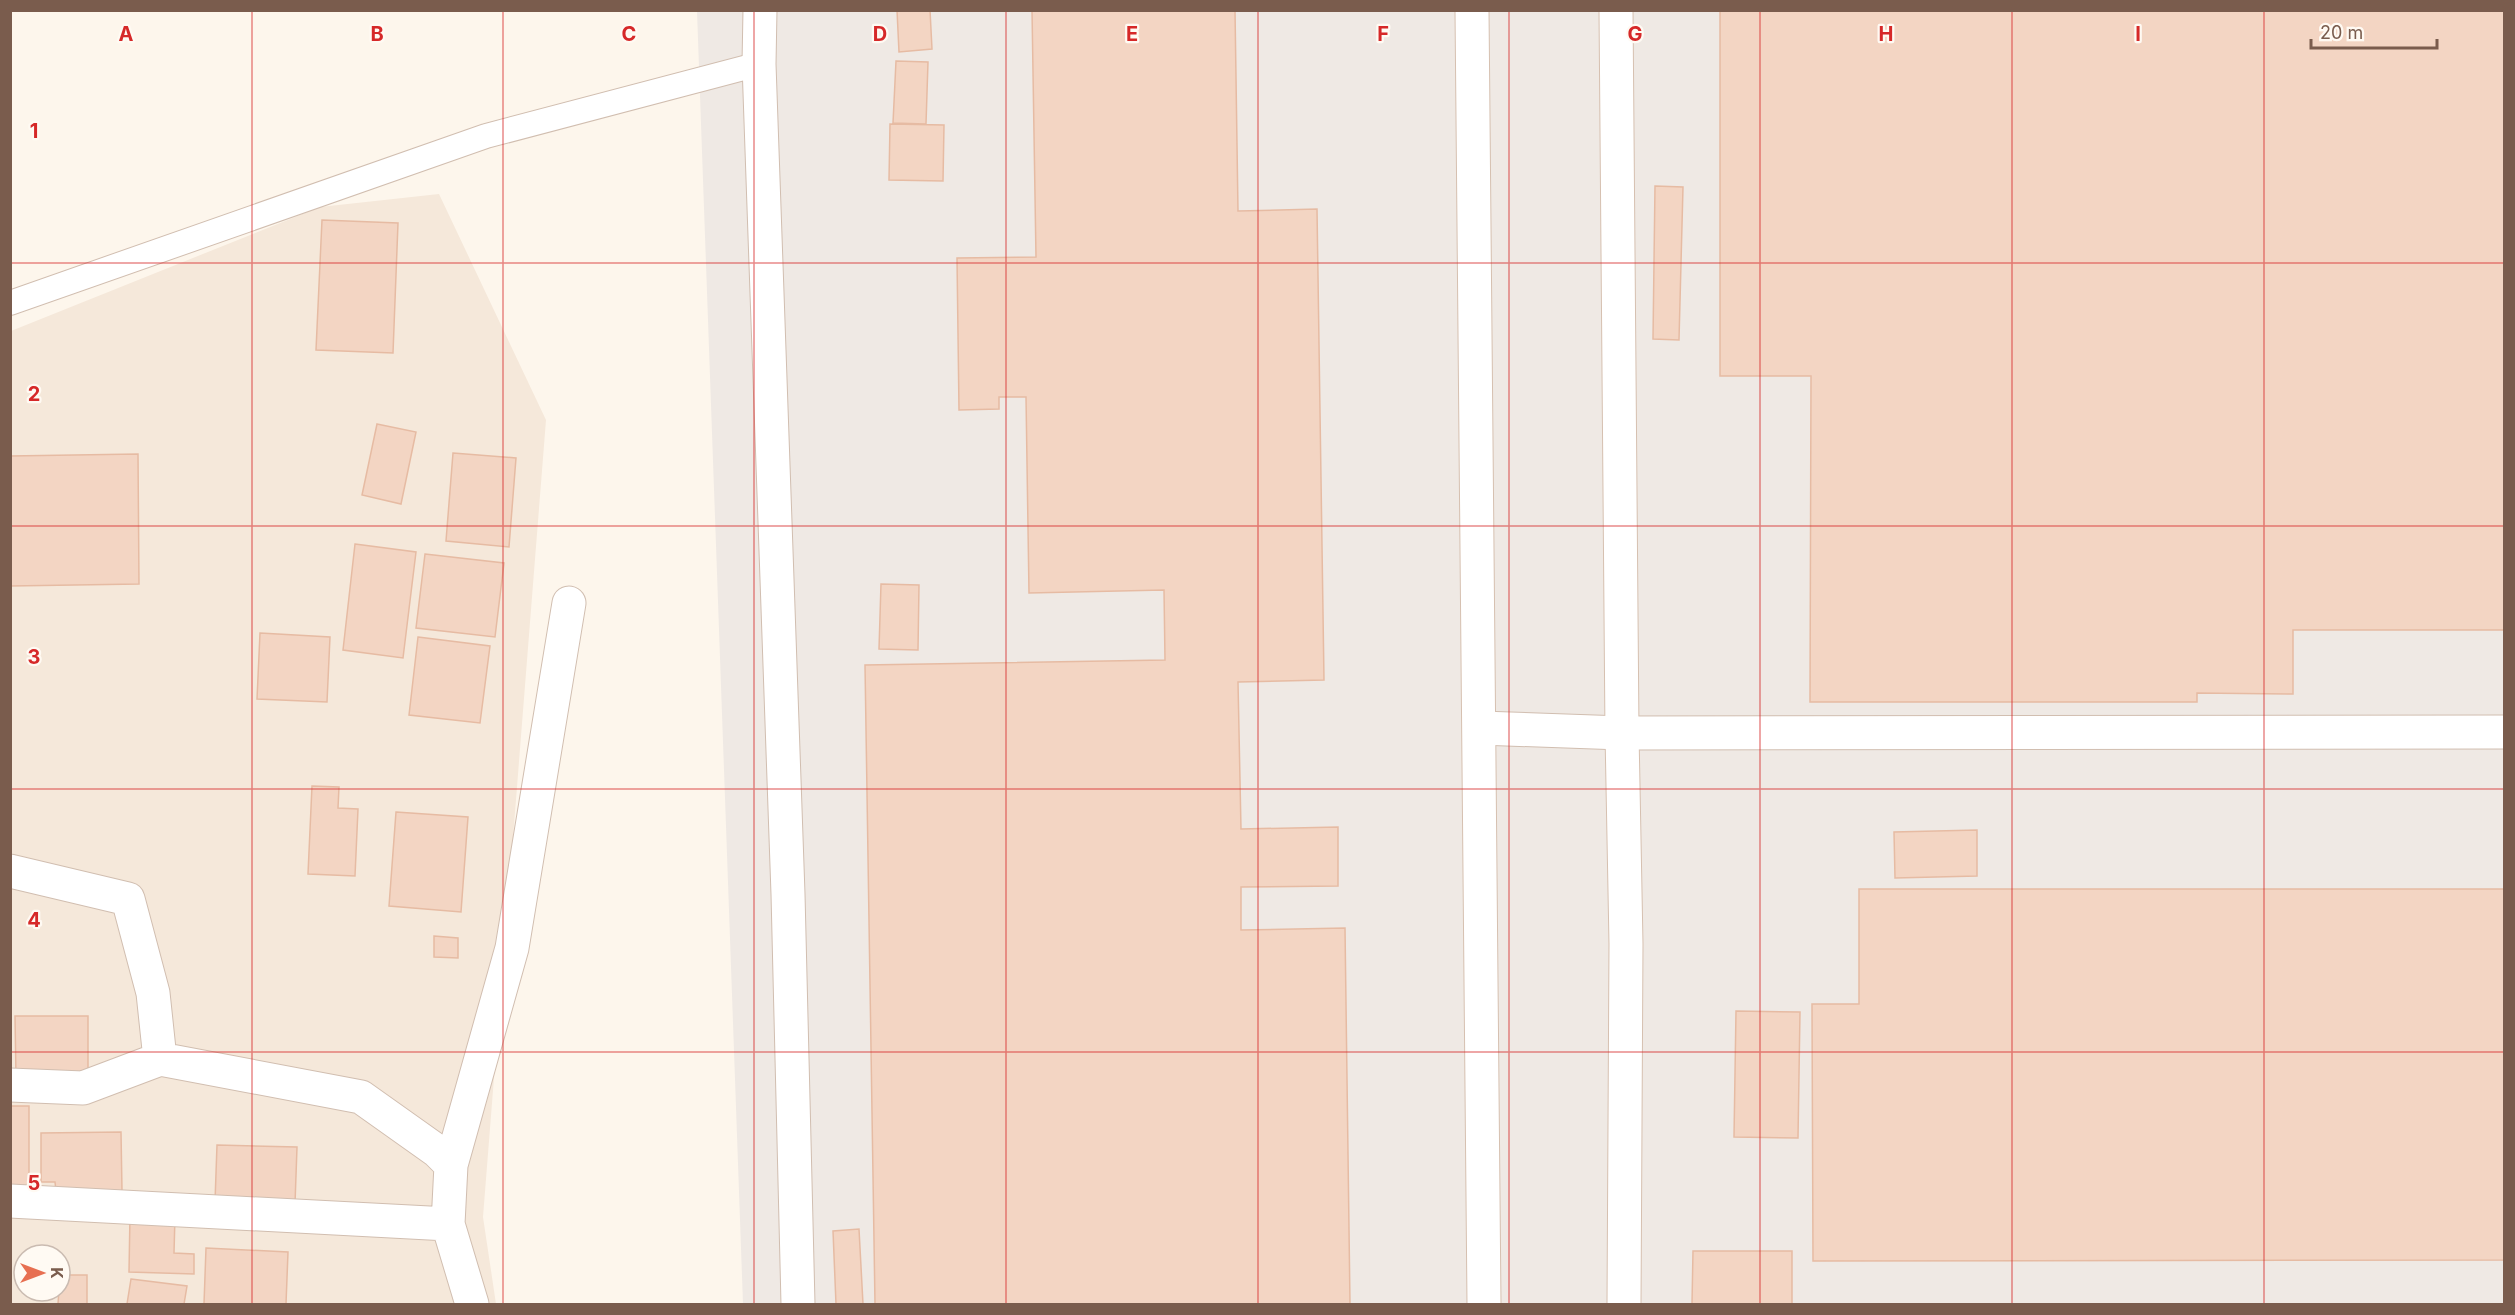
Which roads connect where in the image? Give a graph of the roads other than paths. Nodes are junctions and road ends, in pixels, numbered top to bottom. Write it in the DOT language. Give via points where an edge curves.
graph roads {
  1 [pos="760,10"];
  2 [pos="1472,10"];
  3 [pos="1616,10"];
  4 [pos="759,64"];
  5 [pos="10,303"];
  6 [pos="569,603"];
  7 [pos="1480,728"];
  8 [pos="2505,732"];
  9 [pos="1622,733"];
  10 [pos="10,871"];
  11 [pos="159,1059"];
  12 [pos="10,1085"];
  13 [pos="451,1165"];
  14 [pos="10,1201"];
  15 [pos="448,1224"];
  16 [pos="472,1305"];
  17 [pos="798,1305"];
  18 [pos="1484,1305"];
  19 [pos="1624,1305"];
  1 -- 4 [label="street"];
  2 -- 7 [label="street"];
  3 -- 9 [label="street"];
  4 -- 5 [label="lane" via="486,136"];
  4 -- 17 [label="street"];
  6 -- 13 [label="street" via="512,948"];
  7 -- 9 [label="street"];
  7 -- 18 [label="street"];
  8 -- 9 [label="street"];
  9 -- 19 [label="street" via="1626,944"];
  10 -- 11 [label="street" via="128,899 153,993"];
  11 -- 12 [label="street" via="83,1088"];
  11 -- 13 [label="street" via="361,1097"];
  13 -- 15 [label="street"];
  14 -- 15 [label="street"];
  15 -- 16 [label="street"];
}
